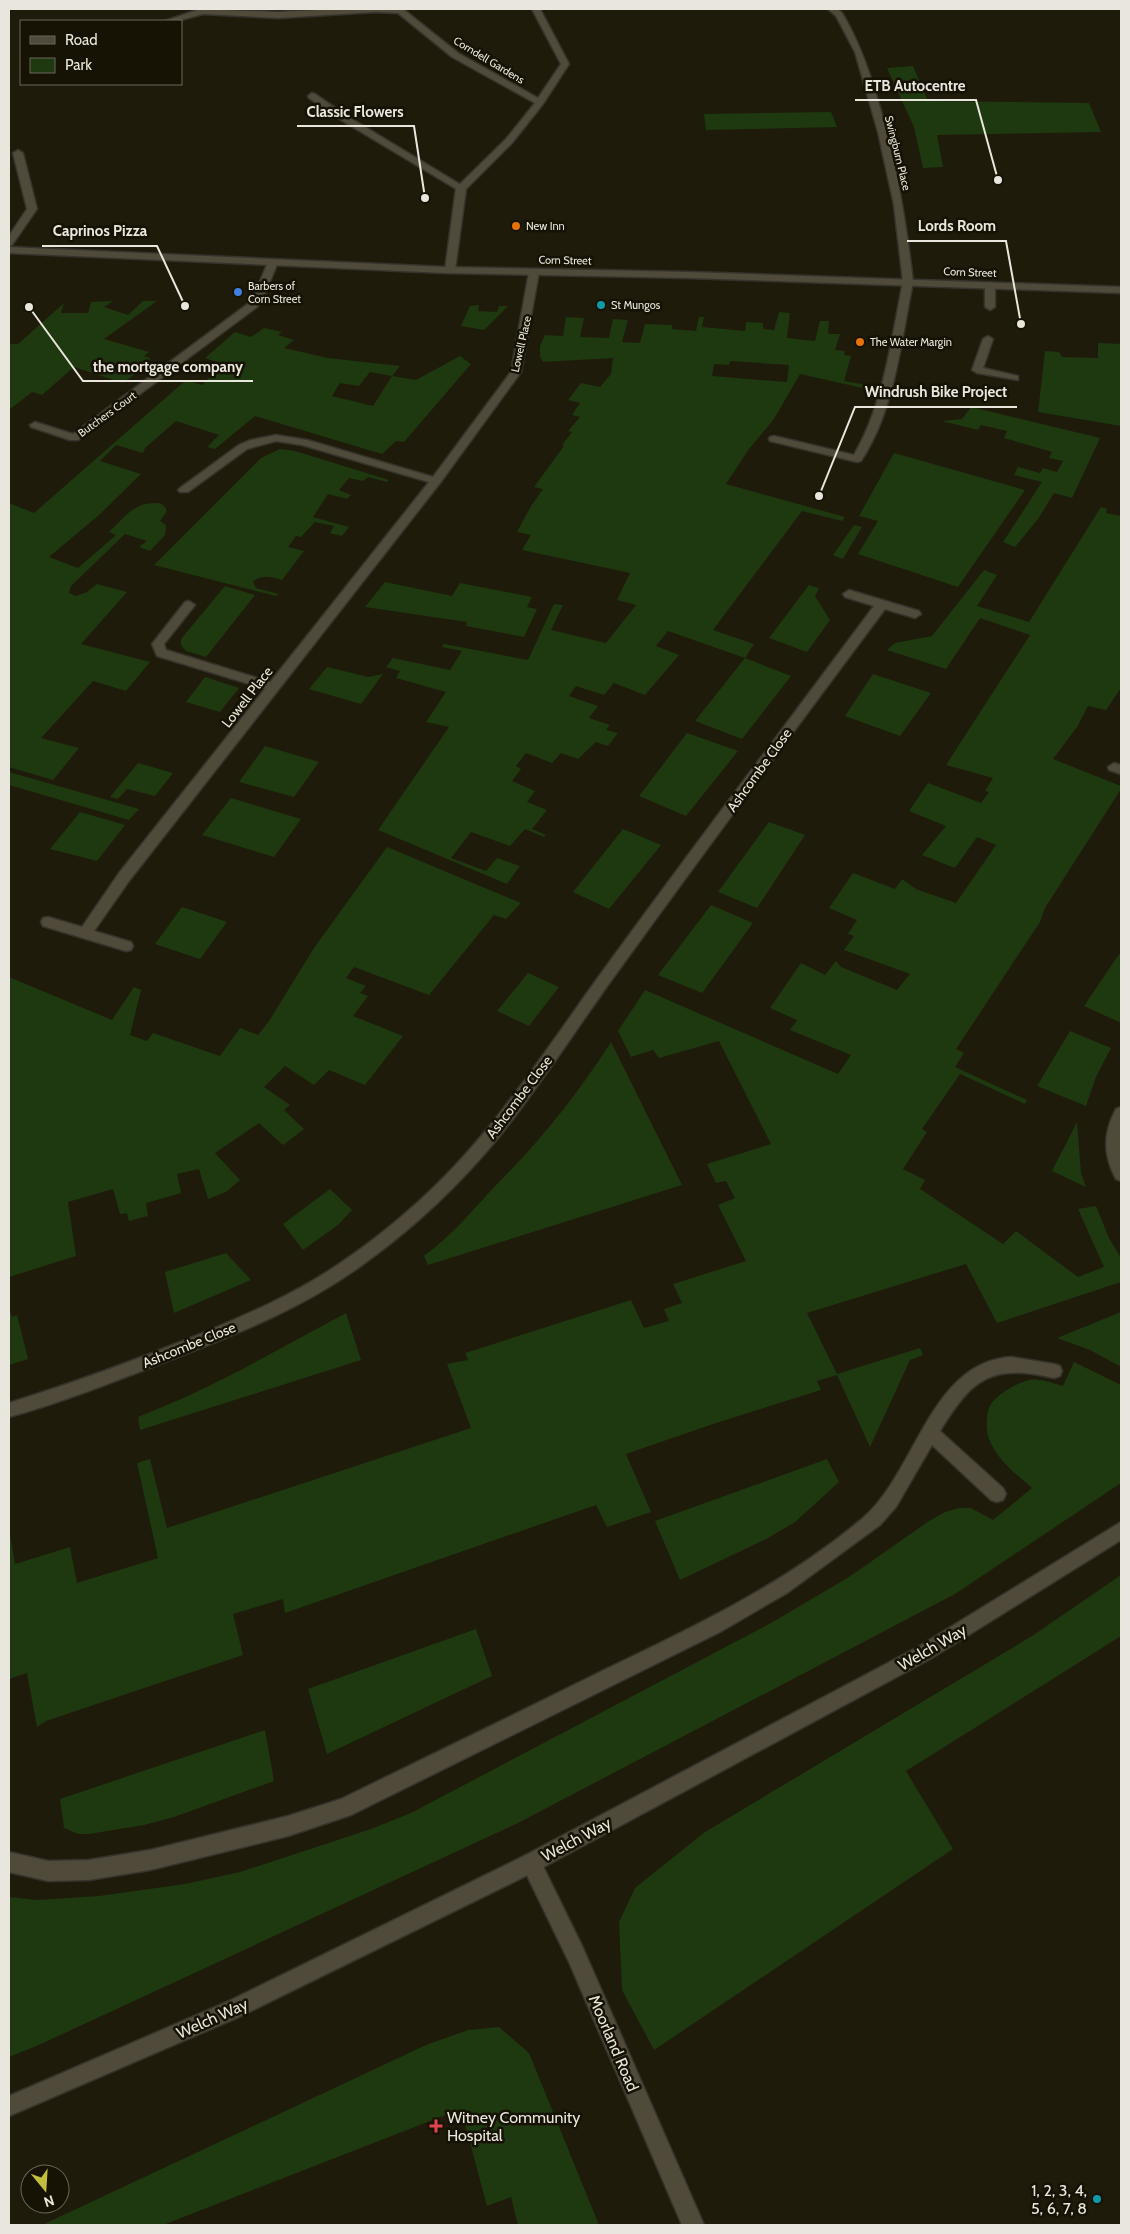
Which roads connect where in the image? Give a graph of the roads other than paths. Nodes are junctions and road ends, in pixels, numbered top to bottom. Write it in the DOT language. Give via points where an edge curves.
graph roads {
  1 [pos="536,9"];
  2 [pos="832,9"];
  3 [pos="173,20"];
  4 [pos="312,96"];
  5 [pos="540,102"];
  6 [pos="18,153"];
  7 [pos="461,188"];
  8 [pos="9,243"];
  9 [pos="9,250"];
  10 [pos="273,262"];
  11 [pos="450,270"];
  12 [pos="534,272"];
  13 [pos="908,282"];
  14 [pos="990,285"];
  15 [pos="1121,290"];
  16 [pos="990,307"];
  17 [pos="988,339"];
  18 [pos="1014,378"];
  19 [pos="35,425"];
  20 [pos="774,439"];
  21 [pos="436,481"];
  22 [pos="184,490"];
  23 [pos="849,594"];
  24 [pos="882,604"];
  25 [pos="189,605"];
  26 [pos="915,614"];
  27 [pos="273,687"];
  28 [pos="48,922"];
  29 [pos="85,934"];
  30 [pos="126,946"];
  31 [pos="1121,1113"];
  32 [pos="1121,1175"];
  33 [pos="1054,1371"];
  34 [pos="9,1410"];
  35 [pos="931,1433"];
  36 [pos="997,1494"];
  37 [pos="1121,1530"];
  38 [pos="9,1862"];
  39 [pos="530,1864"];
  40 [pos="9,2106"];
  41 [pos="693,2225"];
  1 -- 5 [label="street" via="565,64"];
  2 -- 13 [label="street, Swingburn Place" via="859,52 883,132 900,205"];
  3 -- 5 [label="street, Corndell Gardens" via="203,11 278,15 375,9 400,11 455,55"];
  4 -- 7 [label="street"];
  5 -- 7 [label="street" via="509,141"];
  6 -- 8 [label="street" via="32,210"];
  7 -- 11 [label="street"];
  9 -- 10 [label="street, Corn Street"];
  10 -- 11 [label="street, Corn Street"];
  10 -- 19 [label="street, Butchers Court" via="253,306 74,438"];
  11 -- 12 [label="street, Corn Street"];
  12 -- 13 [label="street, Corn Street"];
  12 -- 21 [label="street, Lowell Place" via="516,372"];
  13 -- 14 [label="street, Corn Street"];
  13 -- 20 [label="street, Swingburn Place" via="889,377 870,437 857,459"];
  14 -- 15 [label="street, Corn Street"];
  14 -- 16 [label="street"];
  17 -- 18 [label="street" via="977,370"];
  21 -- 22 [label="street" via="296,440 276,438 243,447"];
  21 -- 27 [label="street, Lowell Place"];
  23 -- 24 [label="street"];
  24 -- 26 [label="street"];
  24 -- 34 [label="street, Ashcombe Close" via="493,1133 454,1178 366,1254 316,1288 252,1320 145,1363"];
  25 -- 27 [label="street" via="158,644 160,653"];
  27 -- 29 [label="street, Lowell Place" via="124,877"];
  28 -- 29 [label="street"];
  29 -- 30 [label="street"];
  31 -- 32 [label="street" via="1113,1141"];
  33 -- 35 [label="street" via="1015,1364 983,1372 968,1380 956,1394"];
  35 -- 36 [label="street"];
  35 -- 38 [label="street" via="899,1487 875,1519 762,1599 714,1626 344,1808 288,1826 150,1860 89,1870 48,1871"];
  37 -- 39 [label="street, Welch Way" via="924,1653"];
  39 -- 40 [label="street, Welch Way" via="234,2009"];
  39 -- 41 [label="street, Moorland Road" via="576,1956"];
}
